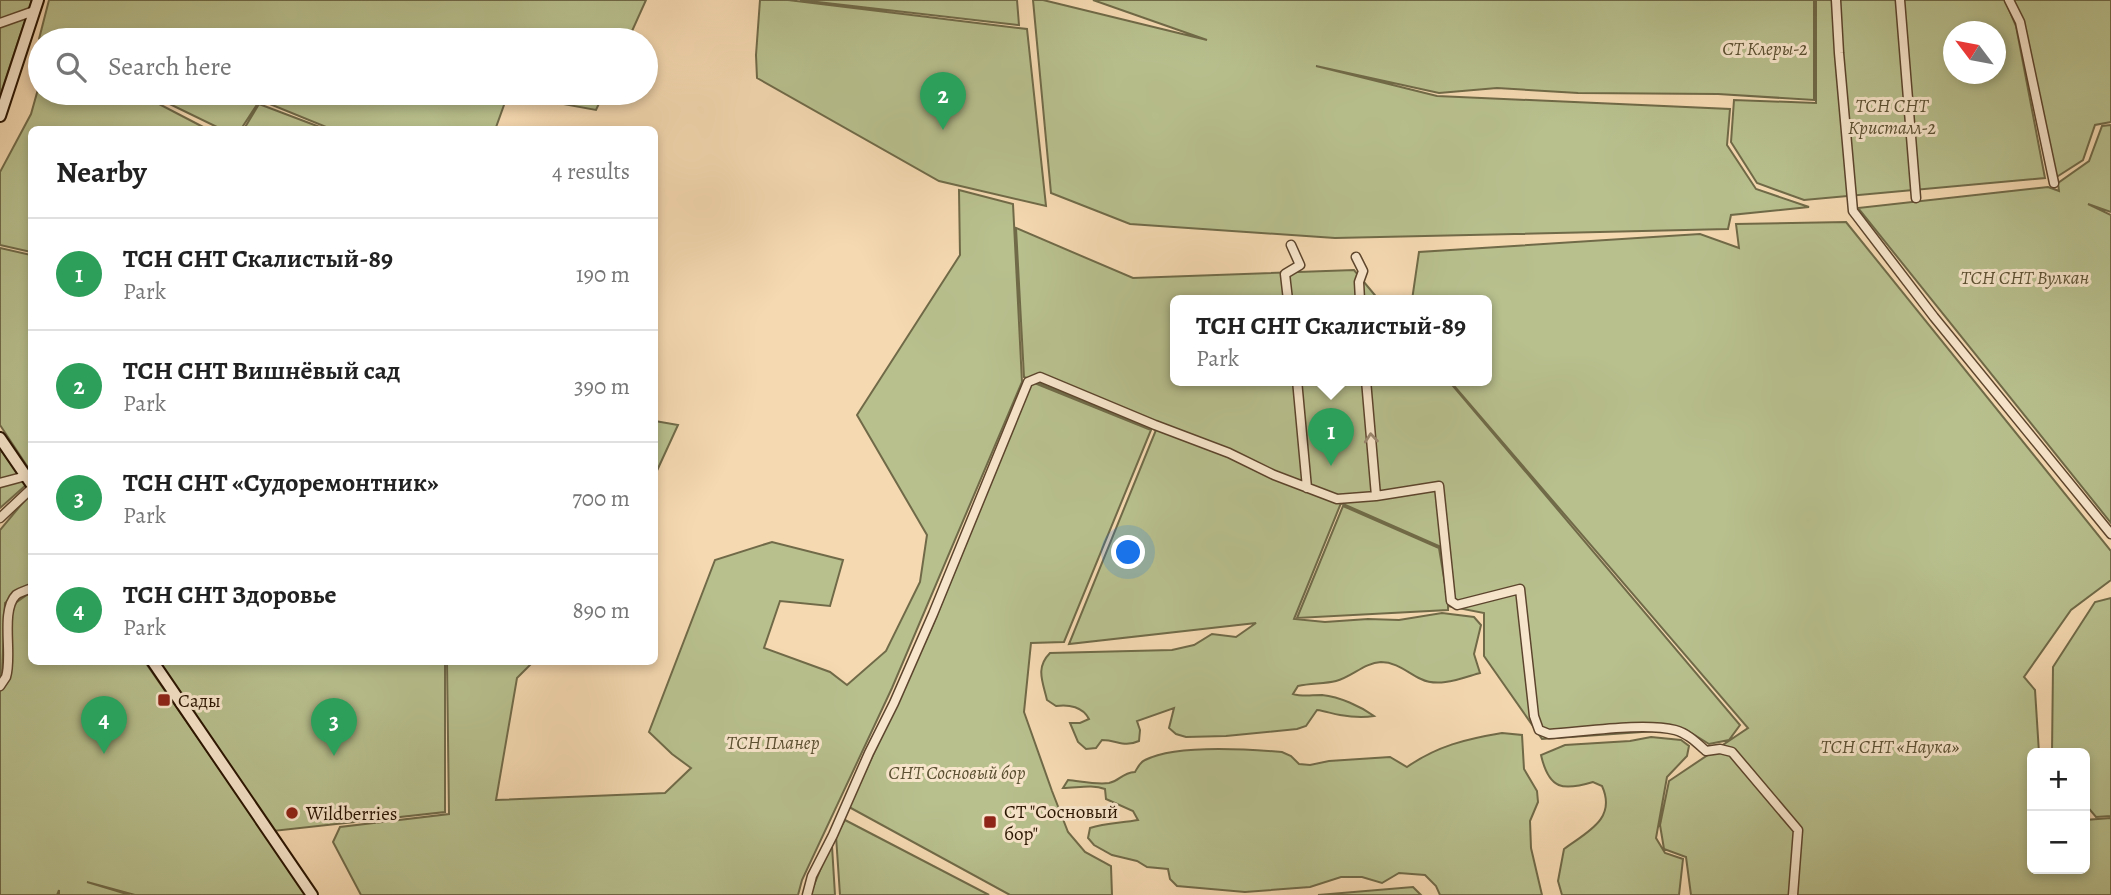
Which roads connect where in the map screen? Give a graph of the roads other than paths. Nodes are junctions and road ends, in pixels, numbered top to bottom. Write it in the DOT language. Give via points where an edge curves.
graph roads {
  1 [pos="1836,0"];
  2 [pos="1900,0"];
  3 [pos="2009,0"];
  4 [pos="36,6"];
  5 [pos="0,23"];
  6 [pos="29,28"];
  7 [pos="28,30"];
  8 [pos="0,116"];
  9 [pos="2054,183"];
  10 [pos="1916,198"];
  11 [pos="1291,245"];
  12 [pos="1356,257"];
  13 [pos="1287,295"];
  14 [pos="1360,295"];
  15 [pos="1298,386"];
  16 [pos="1367,386"];
  17 [pos="0,438"];
  18 [pos="28,480"];
  19 [pos="0,483"];
  20 [pos="28,483"];
  21 [pos="28,485"];
  22 [pos="1307,488"];
  23 [pos="1376,496"];
  24 [pos="0,518"];
  25 [pos="2111,534"];
  26 [pos="28,590"];
  27 [pos="155,665"];
  28 [pos="0,686"];
  29 [pos="312,895"];
  30 [pos="807,895"];
  31 [pos="1793,895"];
  1 -- 25 [label="street" via="1853,211"];
  2 -- 10 [label="street"];
  3 -- 9 [label="street" via="2020,22"];
  4 -- 5 [label="street"];
  4 -- 6 [label="main road"];
  7 -- 8 [label="main road"];
  11 -- 13 [label="street" via="1300,265 1285,274"];
  12 -- 14 [label="street" via="1363,271"];
  15 -- 22 [label="street"];
  23 -- 16 [label="street, one-way"];
  17 -- 18 [label="main road"];
  19 -- 20 [label="street"];
  21 -- 24 [label="street"];
  22 -- 23 [label="street" via="1337,499"];
  22 -- 30 [label="street" via="1040,377 1028,382 933,614"];
  23 -- 31 [label="street" via="1439,486 1451,601 1457,605 1520,589 1539,730 1549,734 1647,727 1676,730 1706,751 1732,752 1798,830"];
  26 -- 28 [label="street" via="10,601 7,675"];
  27 -- 29 [label="main road"];
}
